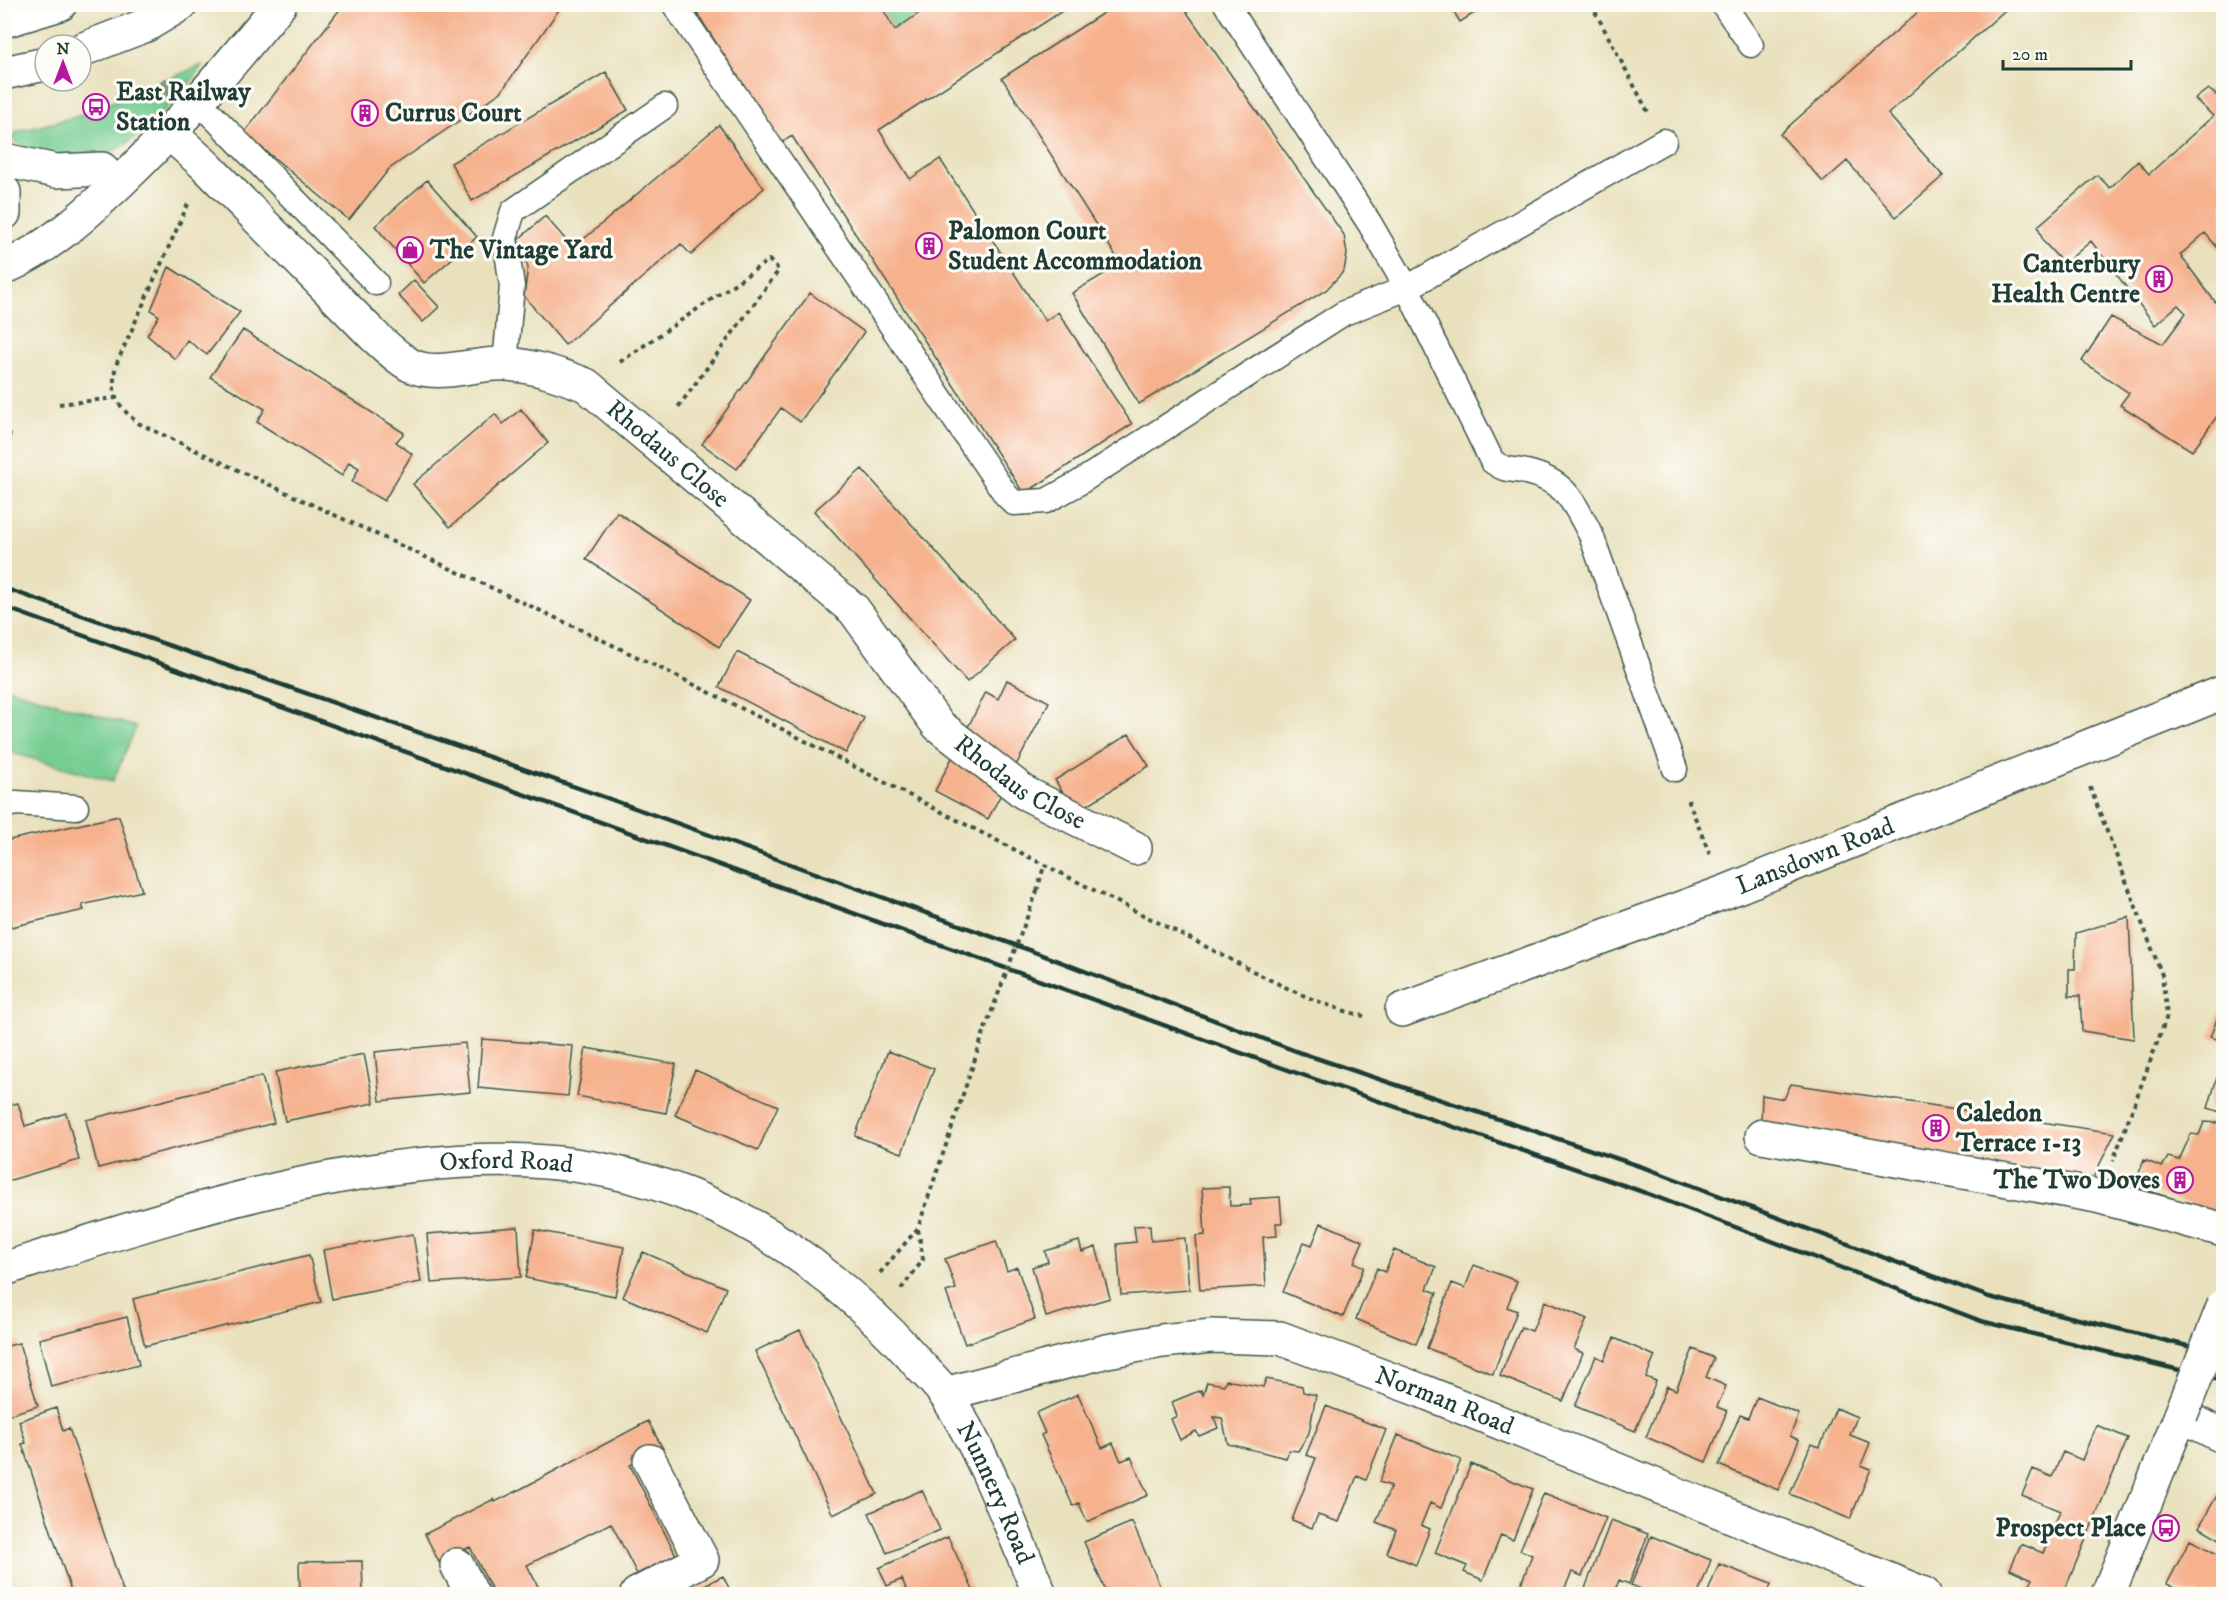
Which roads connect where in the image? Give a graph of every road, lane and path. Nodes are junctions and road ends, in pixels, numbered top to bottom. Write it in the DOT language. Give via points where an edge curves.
graph roads {
  1 [pos="60,4"];
  2 [pos="181,4"];
  3 [pos="280,4"];
  4 [pos="674,4"];
  5 [pos="1226,4"];
  6 [pos="1590,4"];
  7 [pos="1723,4"];
  8 [pos="5,20"];
  9 [pos="93,45"];
  10 [pos="1751,45"];
  11 [pos="33,67"];
  12 [pos="4,73"];
  13 [pos="199,102"];
  14 [pos="665,106"];
  15 [pos="171,134"];
  16 [pos="1664,141"];
  17 [pos="4,160"];
  18 [pos="205,165"];
  19 [pos="102,169"];
  20 [pos="4,192"];
  21 [pos="4,213"];
  22 [pos="4,268"];
  23 [pos="376,283"];
  24 [pos="1407,288"];
  25 [pos="505,364"];
  26 [pos="586,385"];
  27 [pos="116,398"];
  28 [pos="58,404"];
  29 [pos="652,442"];
  30 [pos="2223,692"];
  31 [pos="2077,753"];
  32 [pos="1675,769"];
  33 [pos="4,806"];
  34 [pos="75,807"];
  35 [pos="1135,848"];
  36 [pos="1044,866"];
  37 [pos="1725,892"];
  38 [pos="1402,1010"];
  39 [pos="1762,1136"];
  40 [pos="2099,1197"];
  41 [pos="918,1228"];
  42 [pos="2223,1230"];
  43 [pos="4,1269"];
  44 [pos="2223,1305"];
  45 [pos="867,1309"];
  46 [pos="945,1394"];
  47 [pos="2181,1415"];
  48 [pos="2223,1437"];
  49 [pos="650,1461"];
  50 [pos="457,1565"];
  51 [pos="1875,1586"];
  52 [pos="472,1594"];
  53 [pos="636,1594"];
  54 [pos="1040,1594"];
  55 [pos="1924,1594"];
  56 [pos="2108,1594"];
  1 -- 8 [label="main road"];
  2 -- 9 [label="main road" via="146,25"];
  3 -- 13 [label="main road"];
  4 -- 24 [label="lane" via="1014,503 1046,501 1067,490 1344,313"];
  5 -- 24 [label="lane" via="1370,224"];
  6 -- 16 [label="path"];
  7 -- 10 [label="lane"];
  11 -- 12 [label="main road"];
  13 -- 15 [label="main road"];
  13 -- 23 [label="lane"];
  14 -- 25 [label="lane" via="513,211 505,238 512,286"];
  15 -- 18 [label="main road, Rhodaus Close"];
  15 -- 19 [label="lane"];
  15 -- 22 [label="main road" via="77,223 27,258"];
  16 -- 24 [label="lane"];
  17 -- 19 [label="main road" via="56,171"];
  18 -- 25 [label="main road, Rhodaus Close" via="395,355 412,366 433,369"];
  18 -- 27 [label="path" via="116,365"];
  20 -- 21 [label="main road"];
  24 -- 32 [label="lane" via="1491,461 1504,470 1546,477 1559,484 1573,501 1591,535"];
  25 -- 26 [label="main road, Rhodaus Close" via="543,369"];
  26 -- 29 [label="main road, Rhodaus Close"];
  26 -- 29 [label="path" via="769,260 779,270"];
  27 -- 28 [label="path"];
  27 -- 36 [label="path" via="122,410 138,423 555,618 816,746"];
  29 -- 35 [label="main road, Rhodaus Close" via="854,610 938,725 1025,794"];
  30 -- 31 [label="main road, Lansdown Road"];
  31 -- 37 [label="main road, Lansdown Road"];
  31 -- 40 [label="path" via="2162,975 2167,1016"];
  32 -- 37 [label="path"];
  33 -- 34 [label="lane" via="16,803"];
  36 -- 38 [label="path" via="1339,1010 1365,1016"];
  36 -- 41 [label="path, bridge"];
  37 -- 38 [label="main road, Lansdown Road"];
  39 -- 40 [label="main road"];
  40 -- 42 [label="main road"];
  41 -- 45 [label="path"];
  41 -- 45 [label="path" via="922,1260"];
  43 -- 45 [label="main road, Oxford Road" via="268,1192 359,1173 479,1160 547,1162 611,1171 711,1203 780,1241"];
  44 -- 47 [label="main road, bridge"];
  45 -- 46 [label="main road, Oxford Road"];
  46 -- 51 [label="main road, Norman Road" via="1162,1341 1212,1336 1280,1338 1422,1391"];
  46 -- 54 [label="main road, Nunnery Road" via="983,1465"];
  47 -- 48 [label="main road"];
  47 -- 56 [label="main road"];
  49 -- 53 [label="main road" via="702,1560"];
  50 -- 52 [label="main road"];
  51 -- 55 [label="main road, Norman Road"];
}
